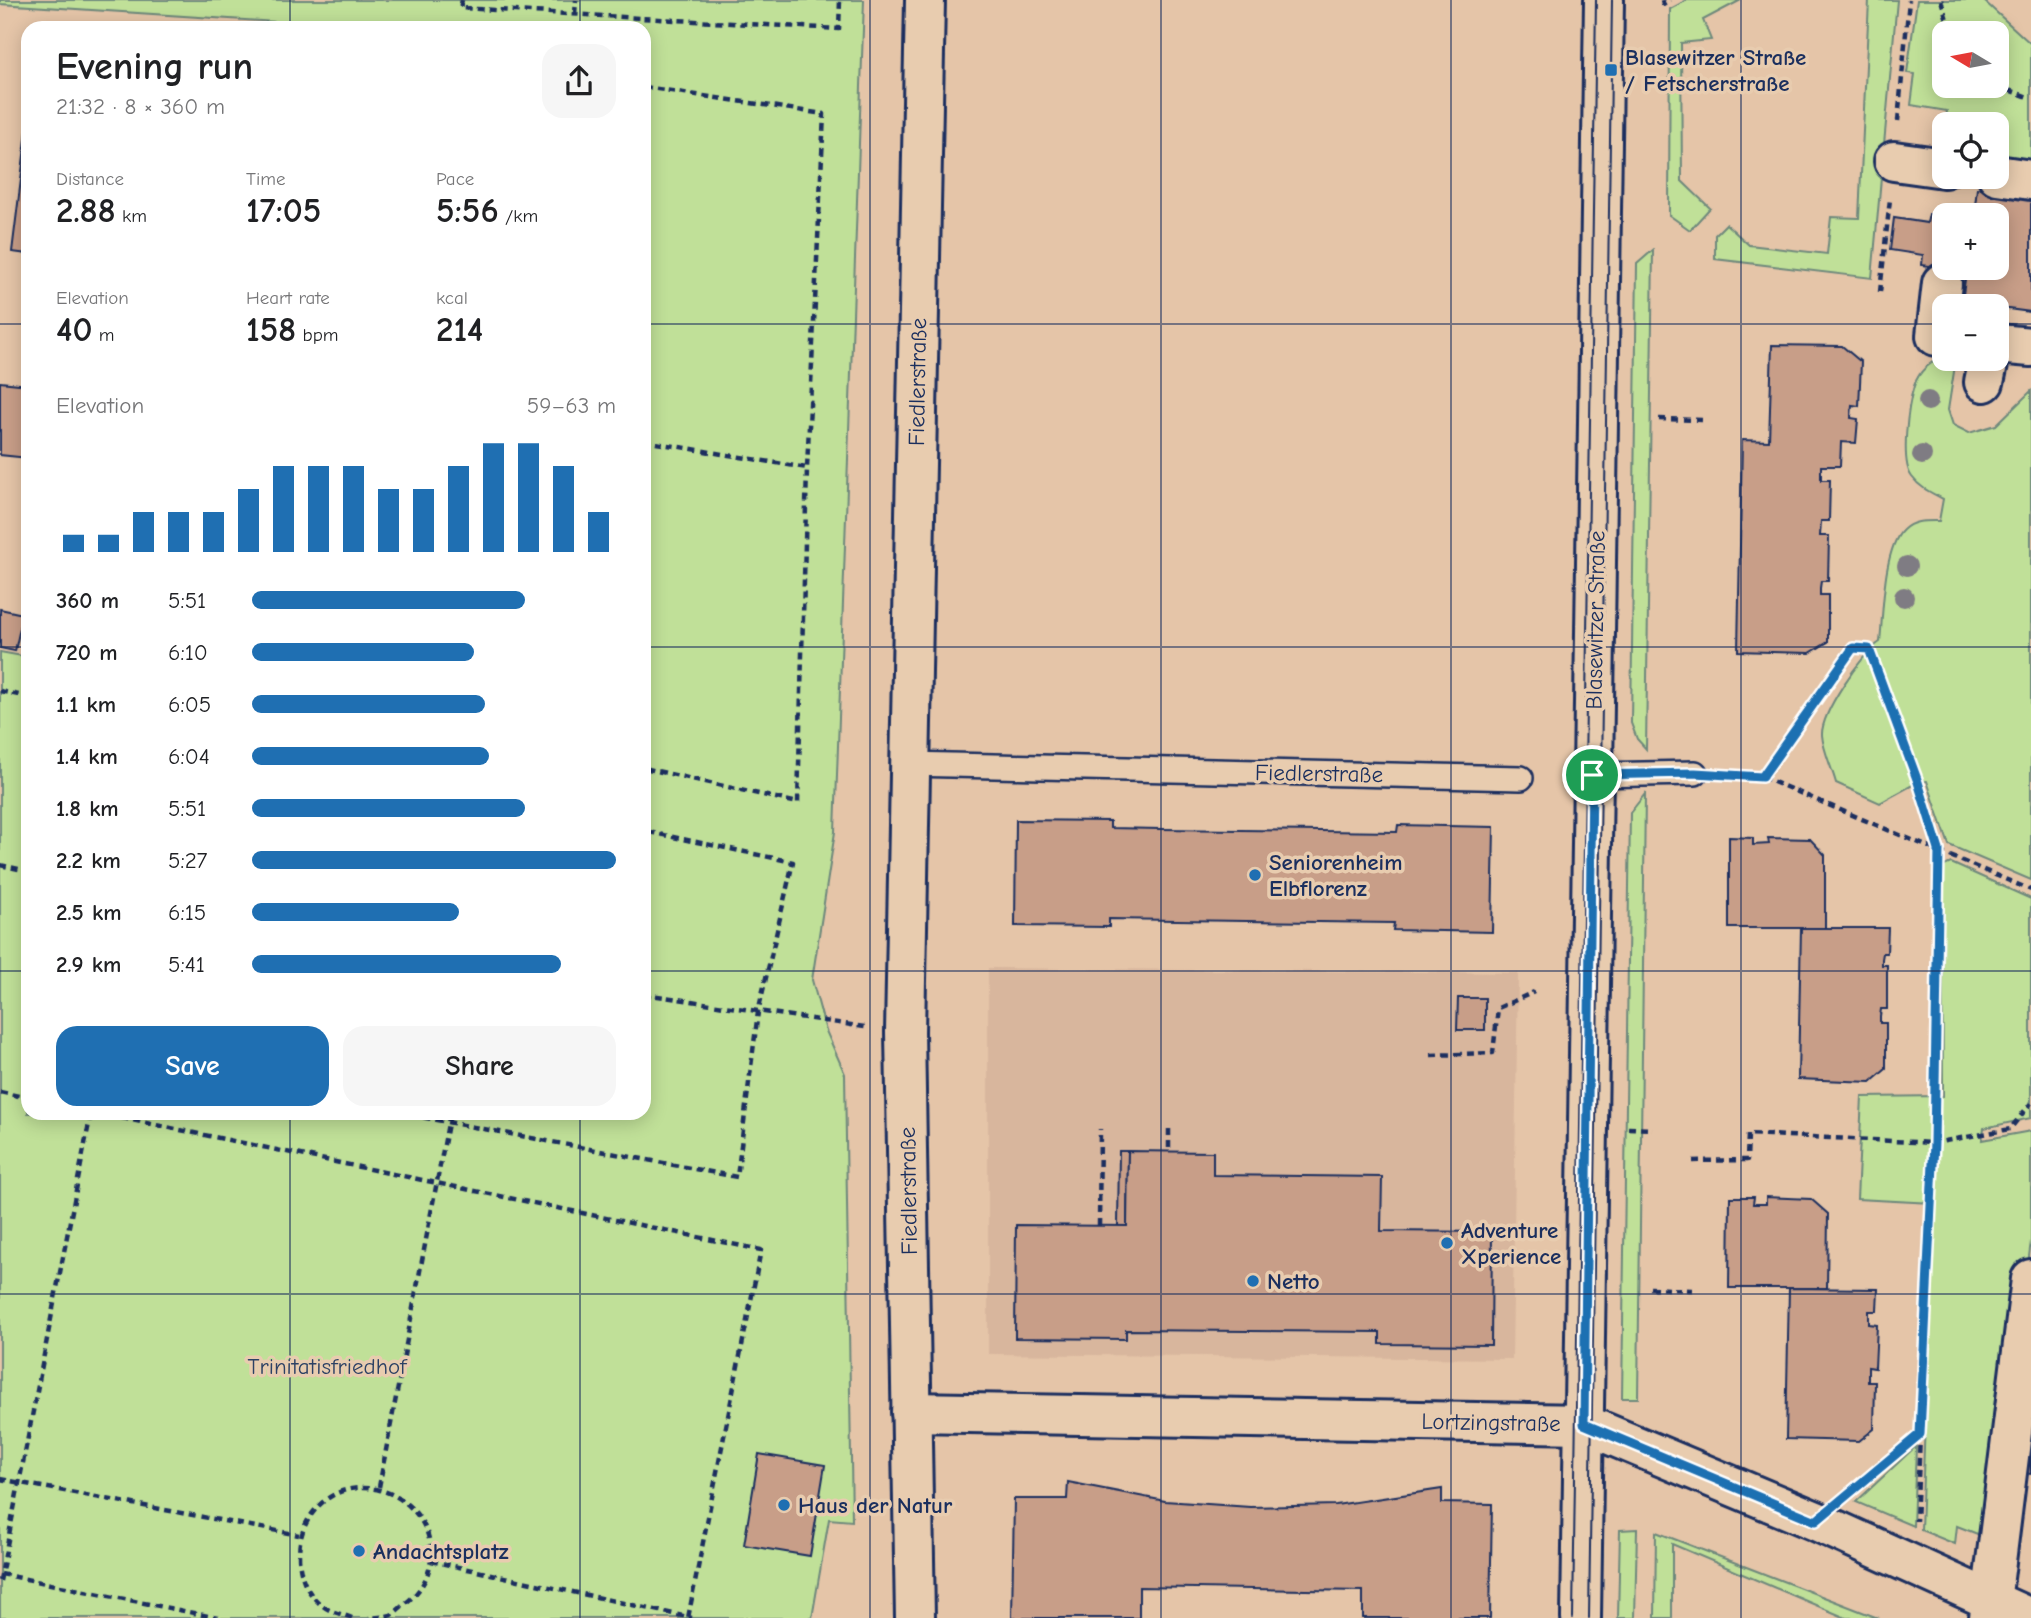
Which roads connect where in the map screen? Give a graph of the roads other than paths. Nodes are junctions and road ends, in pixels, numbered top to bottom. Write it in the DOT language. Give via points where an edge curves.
graph roads {
  1 [pos="925,0"];
  2 [pos="1604,0"];
  3 [pos="1894,160"];
  4 [pos="1932,166"];
  5 [pos="2009,177"];
  6 [pos="2031,180"];
  7 [pos="1942,283"];
  8 [pos="1941,294"];
  9 [pos="2009,345"];
  10 [pos="2031,347"];
  11 [pos="908,764"];
  12 [pos="1695,773"];
  13 [pos="1592,775"];
  14 [pos="1521,778"];
  15 [pos="2031,1279"];
  16 [pos="911,1412"];
  17 [pos="1584,1424"];
  18 [pos="1991,1610"];
  19 [pos="915,1618"];
  20 [pos="1581,1618"];
  21 [pos="2029,1618"];
  1 -- 11 [label="street, Fiedlerstraße"];
  2 -- 13 [label="street, Blasewitzer Straße"];
  3 -- 4 [label="street"];
  5 -- 6 [label="street"];
  7 -- 8 [label="street"];
  9 -- 10 [label="street"];
  11 -- 14 [label="lane, Fiedlerstraße"];
  11 -- 16 [label="street, Fiedlerstraße" via="905,1032"];
  12 -- 13 [label="lane"];
  13 -- 17 [label="street, Blasewitzer Straße"];
  15 -- 18 [label="street"];
  16 -- 17 [label="street, Lortzingstraße"];
  16 -- 19 [label="street, Fiedlerstraße"];
  17 -- 18 [label="street, Lortzingstraße" via="1913,1565"];
  17 -- 20 [label="street, Blasewitzer Straße"];
  18 -- 21 [label="street, Lortzingstraße"];
}
